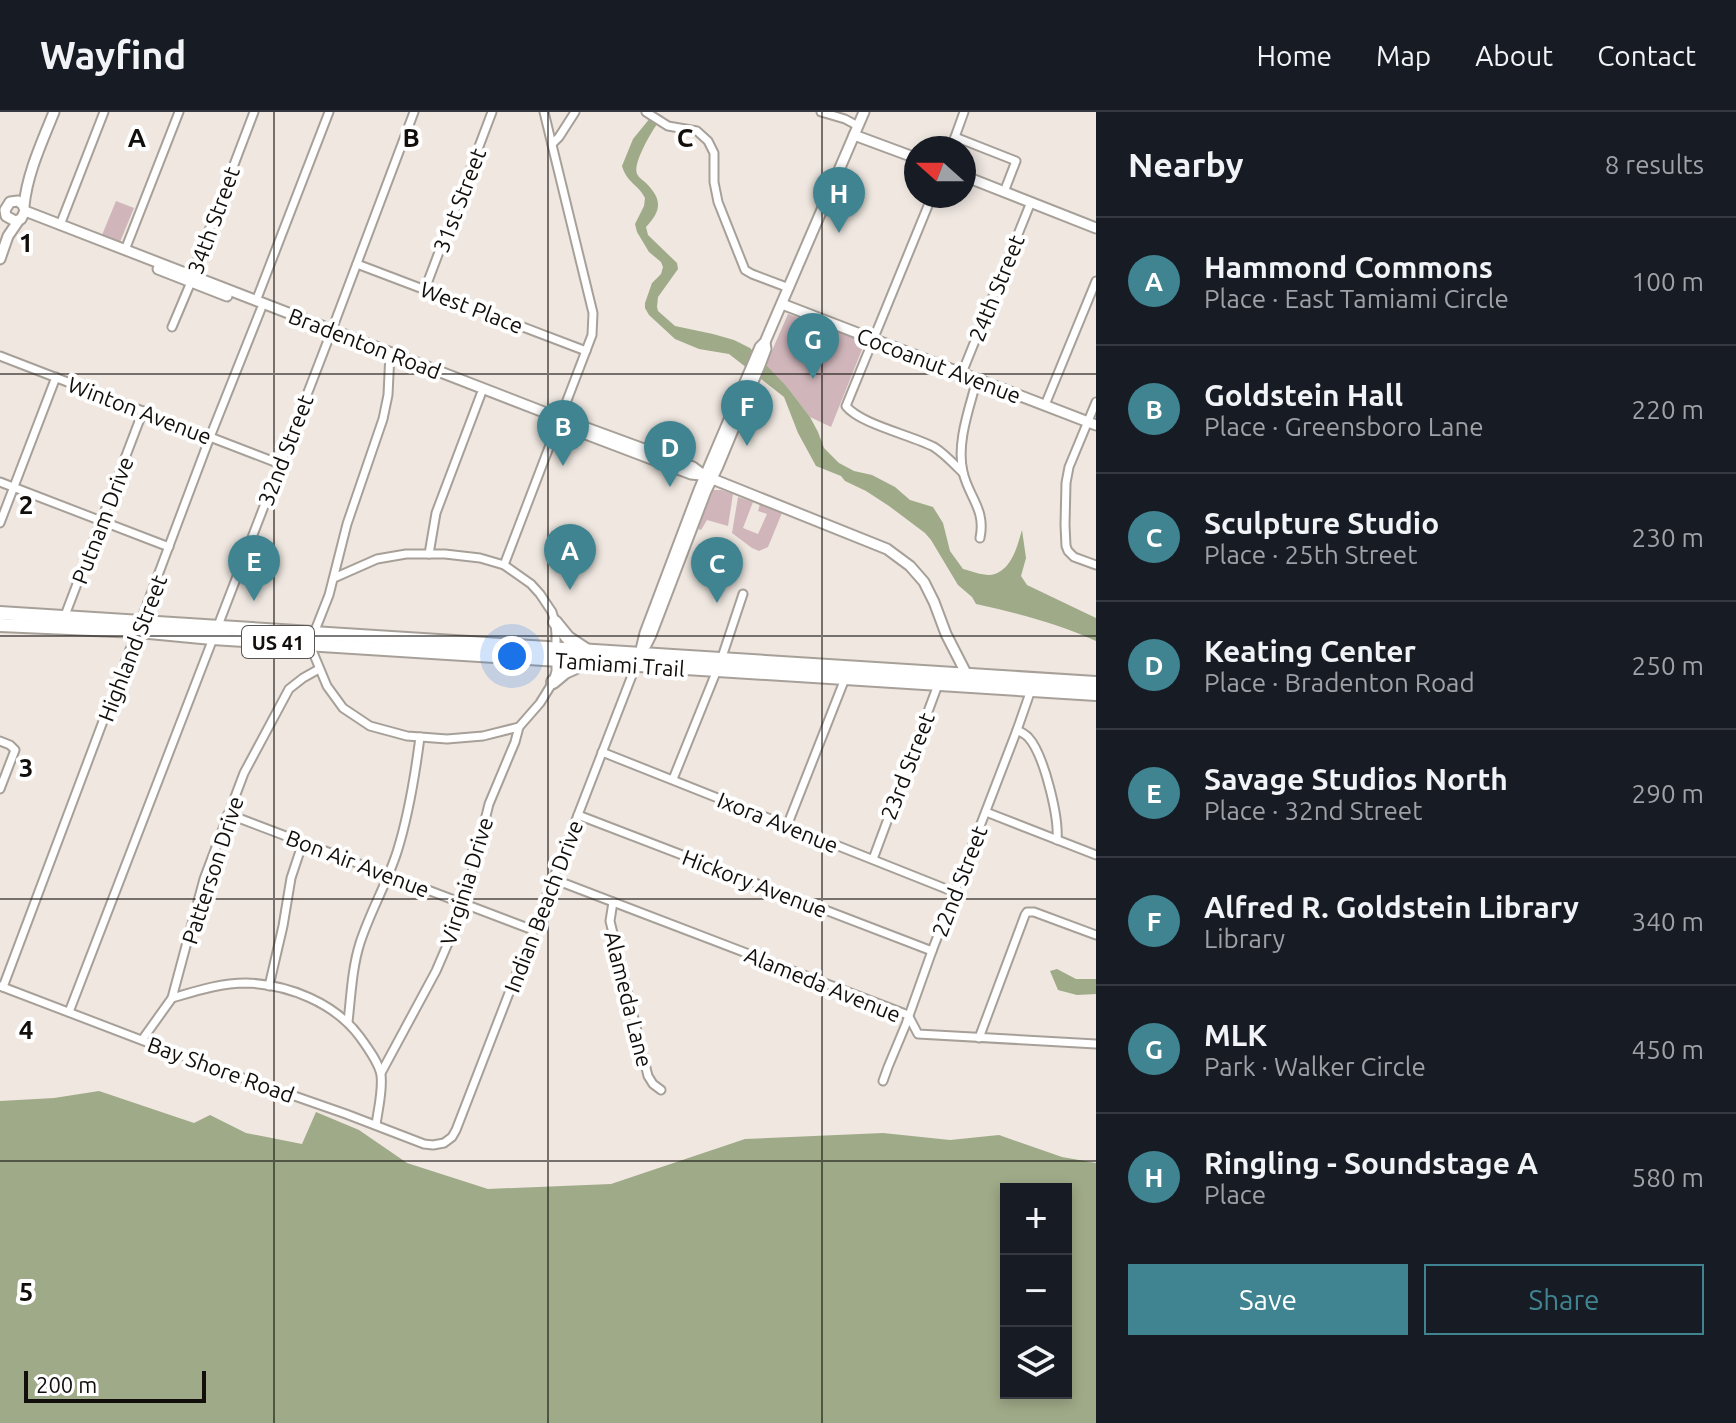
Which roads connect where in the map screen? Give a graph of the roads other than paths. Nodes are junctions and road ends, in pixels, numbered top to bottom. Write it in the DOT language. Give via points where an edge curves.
graph roads {
  1 [pos="54,112"];
  2 [pos="104,112"];
  3 [pos="179,112"];
  4 [pos="254,112"];
  5 [pos="329,112"];
  6 [pos="414,112"];
  7 [pos="492,112"];
  8 [pos="544,112"];
  9 [pos="575,112"];
  10 [pos="821,112"];
  11 [pos="864,112"];
  12 [pos="964,112"];
  13 [pos="648,114"];
  14 [pos="856,131"];
  15 [pos="955,136"];
  16 [pos="552,144"];
  17 [pos="976,145"];
  18 [pos="904,153"];
  19 [pos="37,155"];
  20 [pos="976,181"];
  21 [pos="1004,192"];
  22 [pos="1031,202"];
  23 [pos="6,207"];
  24 [pos="927,208"];
  25 [pos="23,214"];
  26 [pos="60,225"];
  27 [pos="1096,228"];
  28 [pos="0,245"];
  29 [pos="125,250"];
  30 [pos="0,259"];
  31 [pos="357,264"];
  32 [pos="191,279"];
  33 [pos="1096,281"];
  34 [pos="789,288"];
  35 [pos="425,289"];
  36 [pos="782,304"];
  37 [pos="259,305"];
  38 [pos="172,327"];
  39 [pos="331,332"];
  40 [pos="874,340"];
  41 [pos="586,351"];
  42 [pos="0,356"];
  43 [pos="390,356"];
  44 [pos="962,373"];
  45 [pos="56,377"];
  46 [pos="977,379"];
  47 [pos="481,394"];
  48 [pos="1096,402"];
  49 [pos="1045,405"];
  50 [pos="143,411"];
  51 [pos="559,421"];
  52 [pos="1092,423"];
  53 [pos="210,437"];
  54 [pos="280,464"];
  55 [pos="963,473"];
  56 [pos="708,477"];
  57 [pos="0,482"];
  58 [pos="14,487"];
  59 [pos="102,521"];
  60 [pos="0,523"];
  61 [pos="980,538"];
  62 [pos="169,547"];
  63 [pos="429,554"];
  64 [pos="504,565"];
  65 [pos="1096,565"];
  66 [pos="334,578"];
  67 [pos="743,594"];
  68 [pos="0,613"];
  69 [pos="555,622"];
  70 [pos="64,623"];
  71 [pos="0,625"];
  72 [pos="140,627"];
  73 [pos="214,633"];
  74 [pos="313,639"];
  75 [pos="556,655"];
  76 [pos="587,657"];
  77 [pos="957,657"];
  78 [pos="638,660"];
  79 [pos="719,665"];
  80 [pos="319,669"];
  81 [pos="847,673"];
  82 [pos="967,676"];
  83 [pos="940,679"];
  84 [pos="553,682"];
  85 [pos="982,682"];
  86 [pos="1096,683"];
  87 [pos="1033,685"];
  88 [pos="1096,694"];
  89 [pos="519,727"];
  90 [pos="1017,730"];
  91 [pos="420,737"];
  92 [pos="0,741"];
  93 [pos="602,752"];
  94 [pos="673,779"];
  95 [pos="0,789"];
  96 [pos="986,812"];
  97 [pos="228,814"];
  98 [pos="578,815"];
  99 [pos="787,826"];
  100 [pos="1057,840"];
  101 [pos="303,842"];
  102 [pos="1096,855"];
  103 [pos="873,859"];
  104 [pos="389,876"];
  105 [pos="553,879"];
  106 [pos="954,892"];
  107 [pos="613,902"];
  108 [pos="463,904"];
  109 [pos="533,930"];
  110 [pos="1096,935"];
  111 [pos="932,951"];
  112 [pos="2,986"];
  113 [pos="269,986"];
  114 [pos="172,998"];
  115 [pos="69,1012"];
  116 [pos="908,1015"];
  117 [pos="348,1022"];
  118 [pos="979,1038"];
  119 [pos="142,1040"];
  120 [pos="1096,1044"];
  121 [pos="381,1073"];
  122 [pos="883,1081"];
  123 [pos="661,1090"];
  124 [pos="376,1125"];
  125 [pos="444,1143"];
  1 -- 19 [label="street"];
  2 -- 26 [label="street"];
  3 -- 29 [label="street"];
  4 -- 32 [label="street, 34th Street"];
  5 -- 37 [label="street, Highland Street"];
  6 -- 31 [label="street, 32nd Street"];
  7 -- 35 [label="street, 31st Street"];
  8 -- 16 [label="street"];
  9 -- 16 [label="street"];
  10 -- 14 [label="street" via="845,119"];
  11 -- 14 [label="street"];
  12 -- 15 [label="street"];
  13 -- 34 [label="street" via="677,129 695,130 708,141 718,202 745,270"];
  14 -- 18 [label="street"];
  14 -- 34 [label="street"];
  16 -- 41 [label="street" via="593,313"];
  17 -- 21 [label="street" via="1016,161"];
  19 -- 23 [label="street"];
  19 -- 25 [label="street"];
  20 -- 21 [label="street"];
  21 -- 22 [label="street"];
  22 -- 27 [label="street"];
  22 -- 44 [label="street, 24th Street"];
  23 -- 25 [label="street, Bradenton Road" via="11,220"];
  23 -- 25 [label="street, Bradenton Road" via="18,201"];
  23 -- 28 [label="street"];
  24 -- 40 [label="street"];
  25 -- 26 [label="street, Bradenton Road"];
  25 -- 30 [label="street"];
  25 -- 32 [label="street, Bradenton Road"];
  26 -- 29 [label="street, Bradenton Road"];
  29 -- 32 [label="street, Bradenton Road"];
  31 -- 35 [label="street, West Place"];
  31 -- 39 [label="street, 32nd Street"];
  32 -- 37 [label="street, Bradenton Road"];
  32 -- 38 [label="street, 34th Street"];
  33 -- 49 [label="street"];
  34 -- 36 [label="street"];
  35 -- 41 [label="street, West Place"];
  36 -- 40 [label="street, Cocoanut Avenue"];
  36 -- 56 [label="street"];
  37 -- 39 [label="street, Bradenton Road"];
  37 -- 53 [label="street, Highland Street"];
  39 -- 43 [label="street, Bradenton Road"];
  39 -- 54 [label="street, 32nd Street"];
  40 -- 44 [label="street, Cocoanut Avenue"];
  40 -- 55 [label="street" via="847,409 932,446"];
  41 -- 51 [label="street"];
  42 -- 45 [label="street, Winton Avenue"];
  43 -- 47 [label="street, Bradenton Road"];
  43 -- 51 [label="street, Bradenton Road"];
  43 -- 66 [label="street" via="383,419"];
  44 -- 46 [label="street, Cocoanut Avenue"];
  45 -- 50 [label="street, Winton Avenue"];
  45 -- 58 [label="street"];
  46 -- 49 [label="street, Cocoanut Avenue"];
  46 -- 55 [label="street" via="963,437"];
  47 -- 51 [label="street, Bradenton Road"];
  47 -- 63 [label="street" via="436,513"];
  48 -- 52 [label="street"];
  49 -- 52 [label="street, Cocoanut Avenue"];
  50 -- 53 [label="street, Winton Avenue"];
  50 -- 59 [label="street, Putnam Drive"];
  51 -- 56 [label="street, Bradenton Road"];
  51 -- 64 [label="street"];
  52 -- 65 [label="street" via="1067,474 1066,546 1074,557"];
  53 -- 54 [label="street, Winton Avenue"];
  53 -- 62 [label="street, Highland Street"];
  54 -- 73 [label="street, 32nd Street"];
  55 -- 61 [label="street" via="982,520"];
  56 -- 77 [label="street, Bradenton Road" via="902,559 930,592"];
  56 -- 78 [label="street"];
  57 -- 58 [label="street"];
  58 -- 59 [label="street"];
  58 -- 60 [label="street"];
  59 -- 62 [label="street"];
  59 -- 70 [label="street, Putnam Drive"];
  62 -- 72 [label="street, Highland Street"];
  63 -- 64 [label="street"];
  63 -- 66 [label="street" via="377,559"];
  64 -- 69 [label="street" via="539,592"];
  66 -- 74 [label="street"];
  67 -- 79 [label="street"];
  68 -- 70 [label="main road, Tamiami Trail / US 41"];
  69 -- 75 [label="street"];
  69 -- 76 [label="main road"];
  70 -- 71 [label="main road, Tamiami Trail / US 41"];
  70 -- 72 [label="main road, Tamiami Trail / US 41"];
  72 -- 73 [label="main road, Tamiami Trail / US 41"];
  72 -- 112 [label="street, Highland Street"];
  73 -- 74 [label="main road, Tamiami Trail / US 41"];
  73 -- 115 [label="street, 32nd Street"];
  74 -- 75 [label="main road, Tamiami Trail / US 41"];
  74 -- 80 [label="street"];
  75 -- 76 [label="main road, Tamiami Trail / US 41"];
  75 -- 84 [label="street"];
  76 -- 78 [label="main road, Tamiami Trail / US 41"];
  76 -- 84 [label="main road"];
  77 -- 82 [label="street, Bradenton Road"];
  77 -- 85 [label="street"];
  78 -- 79 [label="main road, Tamiami Trail / US 41"];
  78 -- 79 [label="main road, Tamiami Trail / US 41" via="693,669"];
  78 -- 93 [label="street, Indian Beach Drive"];
  79 -- 81 [label="main road, Tamiami Trail / US 41"];
  79 -- 81 [label="main road, Tamiami Trail / US 41" via="742,661"];
  79 -- 94 [label="street"];
  80 -- 91 [label="street" via="332,696 360,721"];
  80 -- 97 [label="street, Patterson Drive" via="289,689"];
  81 -- 83 [label="main road, Tamiami Trail / US 41"];
  81 -- 99 [label="street"];
  82 -- 83 [label="main road, Tamiami Trail / US 41"];
  82 -- 85 [label="main road, Tamiami Trail / US 41"];
  83 -- 85 [label="main road, Tamiami Trail / US 41"];
  83 -- 103 [label="street, 23rd Street"];
  84 -- 89 [label="street, Virginia Drive"];
  85 -- 87 [label="main road, Tamiami Trail / US 41"];
  86 -- 87 [label="main road, Tamiami Trail / US 41"];
  87 -- 88 [label="main road, Tamiami Trail / US 41"];
  87 -- 90 [label="street, 22nd Street"];
  89 -- 91 [label="street" via="472,737"];
  89 -- 108 [label="street, Virginia Drive" via="489,804"];
  90 -- 96 [label="street, 22nd Street"];
  90 -- 100 [label="street" via="1032,742 1045,774 1058,823"];
  91 -- 104 [label="street" via="409,808"];
  92 -- 95 [label="street" via="15,750"];
  93 -- 94 [label="street, Ixora Avenue"];
  93 -- 98 [label="street, Indian Beach Drive"];
  94 -- 99 [label="street, Ixora Avenue"];
  96 -- 100 [label="street"];
  96 -- 106 [label="street, 22nd Street"];
  97 -- 101 [label="street, Bon Air Avenue"];
  97 -- 114 [label="street, Patterson Drive" via="204,879"];
  98 -- 105 [label="street, Indian Beach Drive"];
  98 -- 111 [label="street, Hickory Avenue"];
  99 -- 103 [label="street, Ixora Avenue"];
  100 -- 102 [label="street"];
  101 -- 104 [label="street, Bon Air Avenue"];
  101 -- 113 [label="street"];
  103 -- 106 [label="street, Ixora Avenue"];
  104 -- 108 [label="street, Bon Air Avenue"];
  104 -- 117 [label="street" via="359,946"];
  105 -- 107 [label="street, Alameda Avenue"];
  105 -- 109 [label="street, Indian Beach Drive"];
  106 -- 111 [label="street, 22nd Street"];
  107 -- 116 [label="street, Alameda Avenue"];
  107 -- 123 [label="street, Alameda Lane" via="610,921 648,1076"];
  108 -- 109 [label="street, Bon Air Avenue"];
  108 -- 121 [label="street, Virginia Drive" via="436,971"];
  109 -- 125 [label="street, Indian Beach Drive" via="456,1130"];
  110 -- 118 [label="street" via="1027,912"];
  111 -- 116 [label="street, 22nd Street"];
  112 -- 115 [label="street, Bay Shore Road"];
  113 -- 114 [label="street" via="225,985"];
  113 -- 117 [label="street" via="305,997"];
  114 -- 119 [label="street, Patterson Drive"];
  115 -- 119 [label="street, Bay Shore Road"];
  116 -- 118 [label="street, Alameda Avenue" via="918,1034"];
  116 -- 122 [label="street, 22nd Street"];
  117 -- 121 [label="street"];
  118 -- 120 [label="street, Alameda Avenue"];
  119 -- 124 [label="street, Bay Shore Road"];
  121 -- 124 [label="street"];
  124 -- 125 [label="street, Bay Shore Road" via="424,1144"];
}
